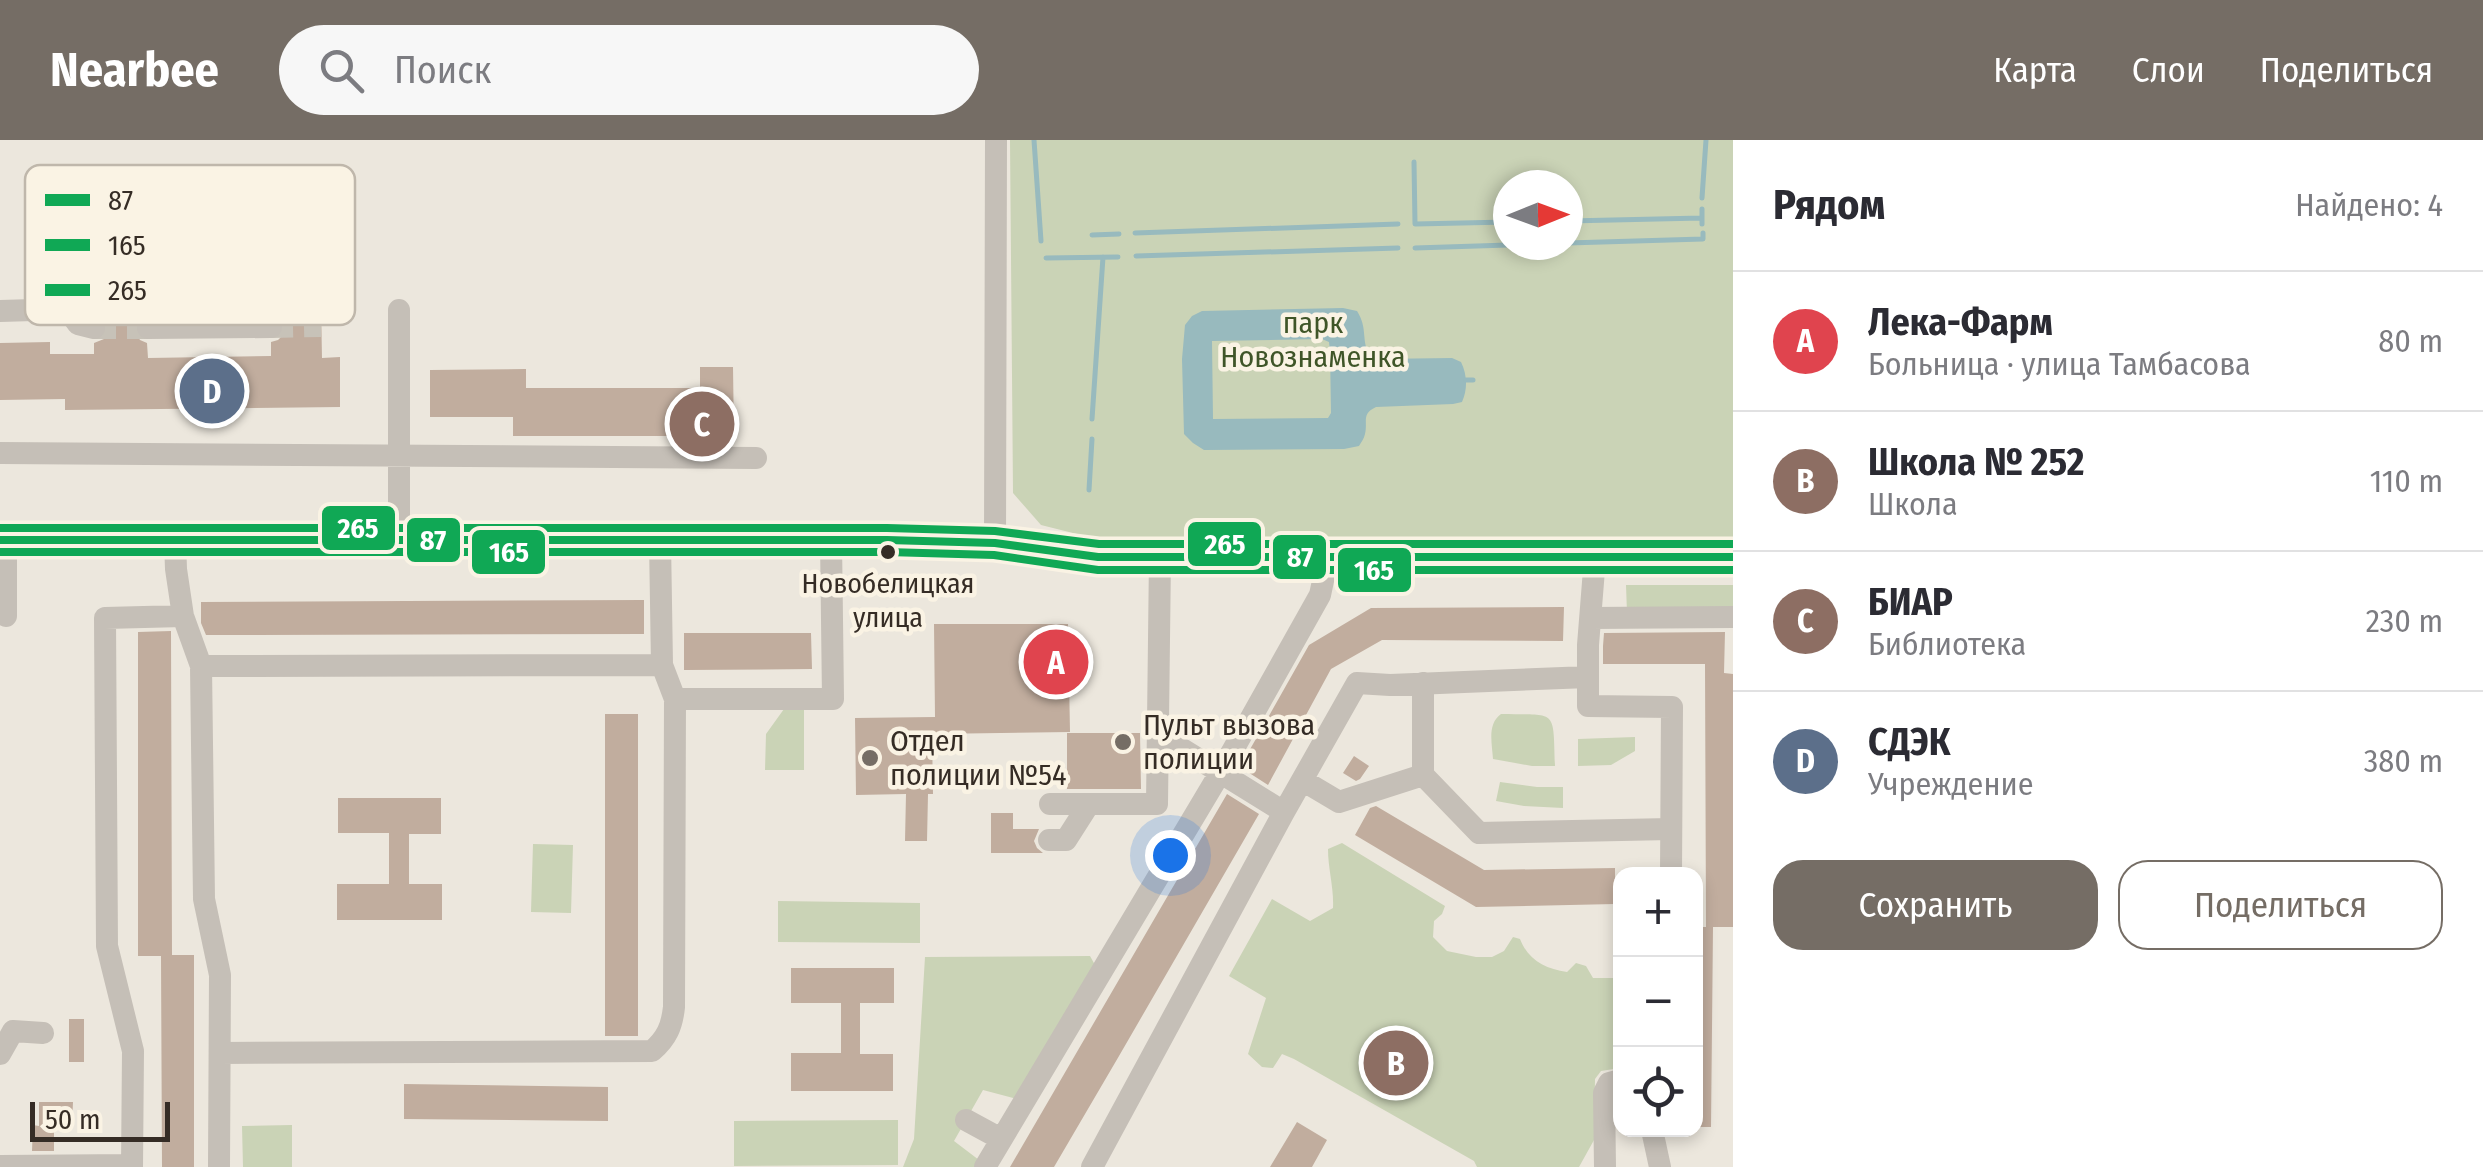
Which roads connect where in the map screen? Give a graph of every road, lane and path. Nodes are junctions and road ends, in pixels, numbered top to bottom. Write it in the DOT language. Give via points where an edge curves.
graph roads {
  1 [pos="996,140"];
  2 [pos="25,310"];
  3 [pos="399,310"];
  4 [pos="0,311"];
  5 [pos="82,325"];
  6 [pos="158,325"];
  7 [pos="243,327"];
  8 [pos="271,327"];
  9 [pos="94,328"];
  10 [pos="0,453"];
  11 [pos="399,455"];
  12 [pos="756,458"];
  13 [pos="3,540"];
  14 [pos="175,540"];
  15 [pos="399,540"];
  16 [pos="831,540"];
  17 [pos="660,541"];
  18 [pos="995,543"];
  19 [pos="1595,557"];
  20 [pos="1733,557"];
  21 [pos="1160,558"];
  22 [pos="1324,558"];
  23 [pos="6,616"];
  24 [pos="183,616"];
  25 [pos="1733,617"];
  26 [pos="1592,618"];
  27 [pos="662,664"];
  28 [pos="201,666"];
  29 [pos="1588,677"];
  30 [pos="1423,683"];
  31 [pos="675,700"];
  32 [pos="1158,734"];
  33 [pos="1220,773"];
  34 [pos="1423,775"];
  35 [pos="1302,780"];
  36 [pos="1050,804"];
  37 [pos="1089,804"];
  38 [pos="1284,812"];
  39 [pos="1670,829"];
  40 [pos="1049,840"];
  41 [pos="1670,867"];
  42 [pos="44,1034"];
  43 [pos="220,1053"];
  44 [pos="0,1054"];
  45 [pos="1613,1082"];
  46 [pos="966,1120"];
  47 [pos="1654,1137"];
  48 [pos="1001,1139"];
  49 [pos="0,1166"];
  50 [pos="132,1166"];
  51 [pos="219,1167"];
  52 [pos="984,1167"];
  53 [pos="1092,1167"];
  54 [pos="1605,1167"];
  55 [pos="1660,1167"];
  1 -- 18 [label="street"];
  2 -- 4 [label="street"];
  3 -- 11 [label="street"];
  5 -- 9 [label="street"];
  6 -- 7 [label="street"];
  7 -- 8 [label="street"];
  10 -- 11 [label="street"];
  11 -- 12 [label="street"];
  11 -- 15 [label="street"];
  13 -- 14 [label="street"];
  13 -- 23 [label="street"];
  14 -- 15 [label="street"];
  14 -- 24 [label="street"];
  15 -- 17 [label="street"];
  16 -- 17 [label="street"];
  16 -- 18 [label="street"];
  16 -- 31 [label="street" via="834,699"];
  17 -- 27 [label="street"];
  18 -- 21 [label="street"];
  19 -- 20 [label="street"];
  19 -- 22 [label="street"];
  19 -- 26 [label="street"];
  21 -- 22 [label="street"];
  21 -- 32 [label="street"];
  22 -- 33 [label="street" via="1320,595"];
  24 -- 28 [label="street"];
  24 -- 50 [label="street" via="105,618 107,946 133,1051"];
  25 -- 26 [label="street"];
  26 -- 29 [label="street"];
  27 -- 28 [label="street"];
  27 -- 31 [label="street"];
  28 -- 43 [label="street" via="204,899 220,974"];
  29 -- 30 [label="street"];
  29 -- 39 [label="street" via="1588,706 1672,707"];
  30 -- 34 [label="street"];
  30 -- 35 [label="street" via="1357,683"];
  31 -- 43 [label="street" via="674,1006 672,1024 652,1051"];
  32 -- 33 [label="street"];
  32 -- 37 [label="street" via="1157,804"];
  33 -- 38 [label="street"];
  33 -- 48 [label="street"];
  34 -- 35 [label="street" via="1339,802"];
  34 -- 39 [label="street" via="1479,833"];
  35 -- 38 [label="street"];
  36 -- 37 [label="street"];
  37 -- 40 [label="street" via="1066,840"];
  38 -- 53 [label="street"];
  39 -- 41 [label="street"];
  42 -- 44 [label="street" via="13,1031"];
  43 -- 51 [label="street"];
  45 -- 54 [label="street" via="1604,1092"];
  46 -- 48 [label="street"];
  47 -- 55 [label="street"];
  48 -- 52 [label="street"];
  49 -- 50 [label="street"];
}
